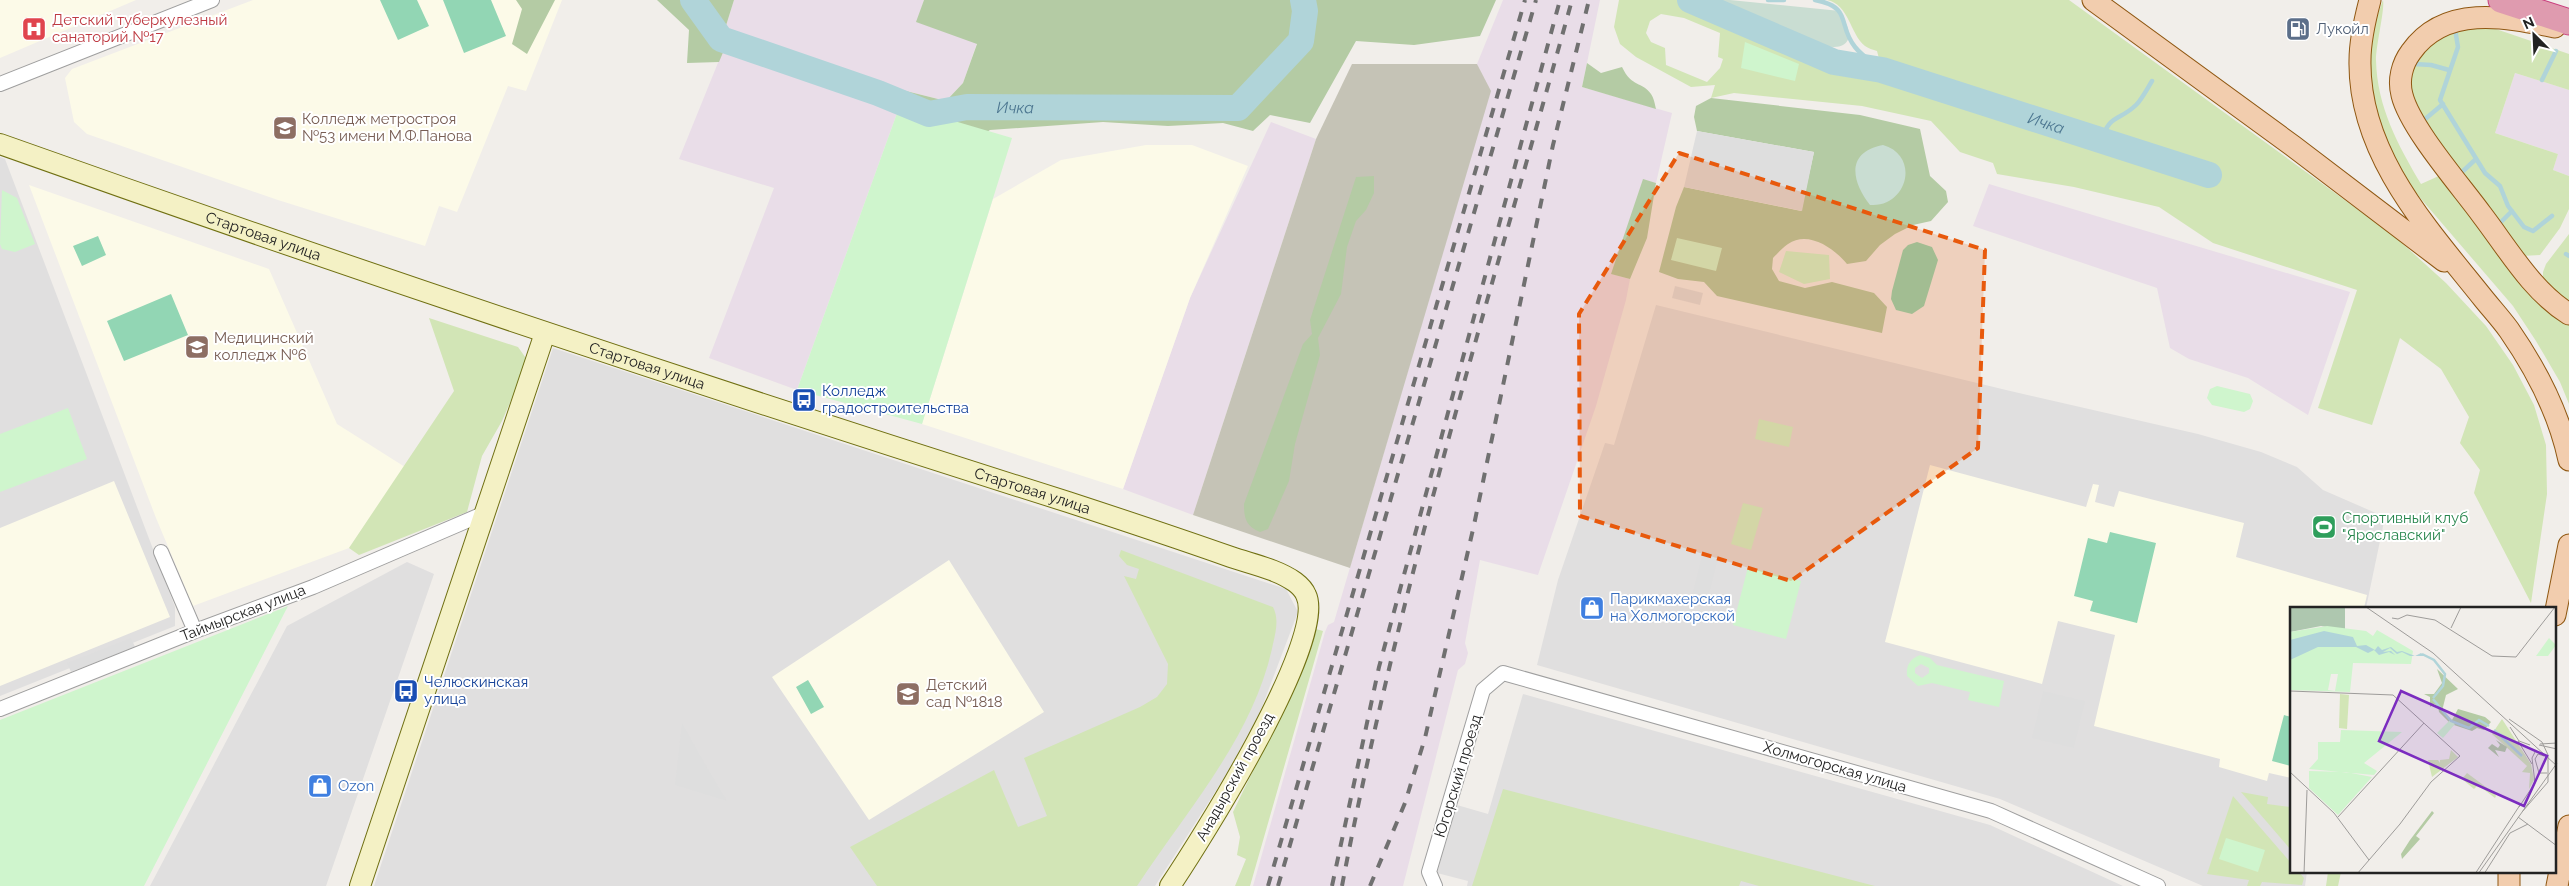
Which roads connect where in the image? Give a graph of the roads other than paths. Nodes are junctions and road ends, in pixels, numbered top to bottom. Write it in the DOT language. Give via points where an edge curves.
graph roads {
  1 [pos="212,0"];
  2 [pos="2093,0"];
  3 [pos="2370,0"];
  4 [pos="2501,0"];
  5 [pos="2569,22"];
  6 [pos="2569,30"];
  7 [pos="0,84"];
  8 [pos="0,144"];
  9 [pos="2482,297"];
  10 [pos="2569,314"];
  11 [pos="545,333"];
  12 [pos="2569,460"];
  13 [pos="485,513"];
  14 [pos="2569,545"];
  15 [pos="161,552"];
  16 [pos="1295,582"];
  17 [pos="2556,610"];
  18 [pos="195,631"];
  19 [pos="1503,673"];
  20 [pos="0,709"];
  21 [pos="2569,826"];
  22 [pos="360,886"];
  23 [pos="1170,886"];
  24 [pos="1435,886"];
  25 [pos="2158,886"];
  26 [pos="2557,886"];
  1 -- 7 [label="street"];
  2 -- 9 [label="main road" via="2437,254"];
  3 -- 9 [label="main road" via="2360,59 2362,95 2372,132 2408,200"];
  4 -- 5 [label="highway"];
  6 -- 10 [label="main road" via="2474,16 2450,22 2433,30 2416,45 2405,60 2401,79 2402,96 2433,150 2551,303"];
  8 -- 11 [label="street, Стартовая улица"];
  9 -- 12 [label="main road" via="2508,329 2534,370 2555,414"];
  11 -- 13 [label="street"];
  11 -- 16 [label="street, Стартовая улица" via="1124,520 1271,570"];
  13 -- 18 [label="street, Таймырская улица" via="313,587"];
  13 -- 22 [label="street"];
  14 -- 17 [label="main road"];
  15 -- 18 [label="street"];
  16 -- 23 [label="street, Анадырский проезд" via="1307,595 1309,616 1301,646 1264,733"];
  18 -- 20 [label="street, Таймырская улица"];
  19 -- 24 [label="street, Югорский проезд" via="1483,690 1429,872"];
  19 -- 25 [label="street, Холмогорская улица" via="1991,811"];
  21 -- 26 [label="main road"];
}
